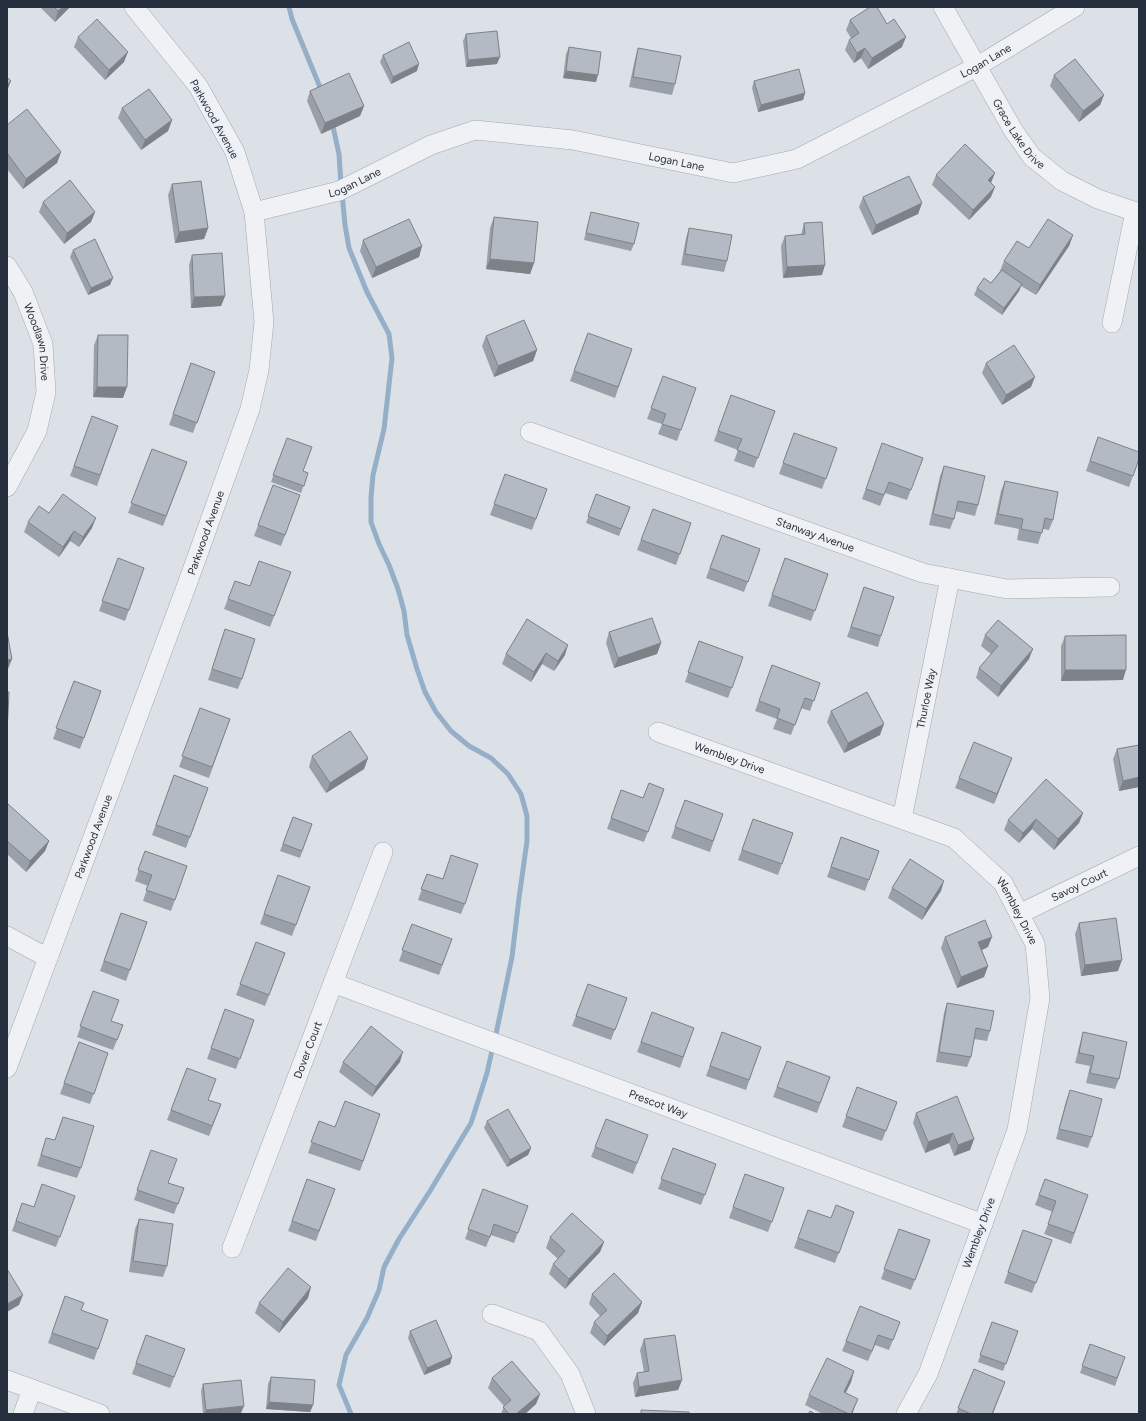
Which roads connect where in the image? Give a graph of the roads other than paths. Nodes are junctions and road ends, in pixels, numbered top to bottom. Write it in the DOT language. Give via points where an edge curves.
graph roads {
  1 [pos="134,7"];
  2 [pos="943,7"];
  3 [pos="1075,7"];
  4 [pos="976,67"];
  5 [pos="254,212"];
  6 [pos="1137,213"];
  7 [pos="7,266"];
  8 [pos="1112,323"];
  9 [pos="530,432"];
  10 [pos="7,487"];
  11 [pos="950,578"];
  12 [pos="1110,587"];
  13 [pos="658,732"];
  14 [pos="902,819"];
  15 [pos="383,852"];
  16 [pos="1139,856"];
  17 [pos="1019,914"];
  18 [pos="7,936"];
  19 [pos="48,958"];
  20 [pos="333,983"];
  21 [pos="7,1068"];
  22 [pos="983,1224"];
  23 [pos="232,1248"];
  24 [pos="492,1314"];
  25 [pos="7,1380"];
  26 [pos="32,1389"];
  27 [pos="23,1414"];
  28 [pos="100,1414"];
  29 [pos="586,1414"];
  30 [pos="906,1414"];
  1 -- 5 [label="street, Parkwood Avenue" via="198,86 235,152"];
  2 -- 4 [label="street, Grace Lake Drive"];
  3 -- 4 [label="street, Logan Lane"];
  4 -- 5 [label="street, Logan Lane" via="797,160 733,173 573,140 474,130 431,145 339,191"];
  4 -- 6 [label="street, Grace Lake Drive" via="1012,130 1032,157 1062,182"];
  5 -- 19 [label="street, Parkwood Avenue" via="264,322 259,370 250,409"];
  6 -- 8 [label="street"];
  7 -- 10 [label="street, Woodlawn Drive" via="23,292 43,344 46,392 37,430"];
  9 -- 11 [label="street, Stanway Avenue" via="923,573"];
  11 -- 12 [label="street, Stanway Avenue" via="1007,589"];
  11 -- 14 [label="street, Thurloe Way"];
  13 -- 14 [label="street, Wembley Drive"];
  14 -- 17 [label="street, Wembley Drive" via="954,838 1003,883"];
  15 -- 20 [label="street, Dover Court"];
  16 -- 17 [label="street, Savoy Court"];
  17 -- 22 [label="street, Wembley Drive" via="1035,944 1040,998 1017,1130"];
  18 -- 19 [label="street"];
  19 -- 21 [label="street, Parkwood Avenue"];
  20 -- 22 [label="street, Prescot Way"];
  20 -- 23 [label="street, Dover Court"];
  22 -- 30 [label="street, Wembley Drive" via="928,1374"];
  24 -- 29 [label="street" via="539,1331 570,1374"];
  25 -- 26 [label="street"];
  26 -- 27 [label="street"];
  26 -- 28 [label="street"];
}
